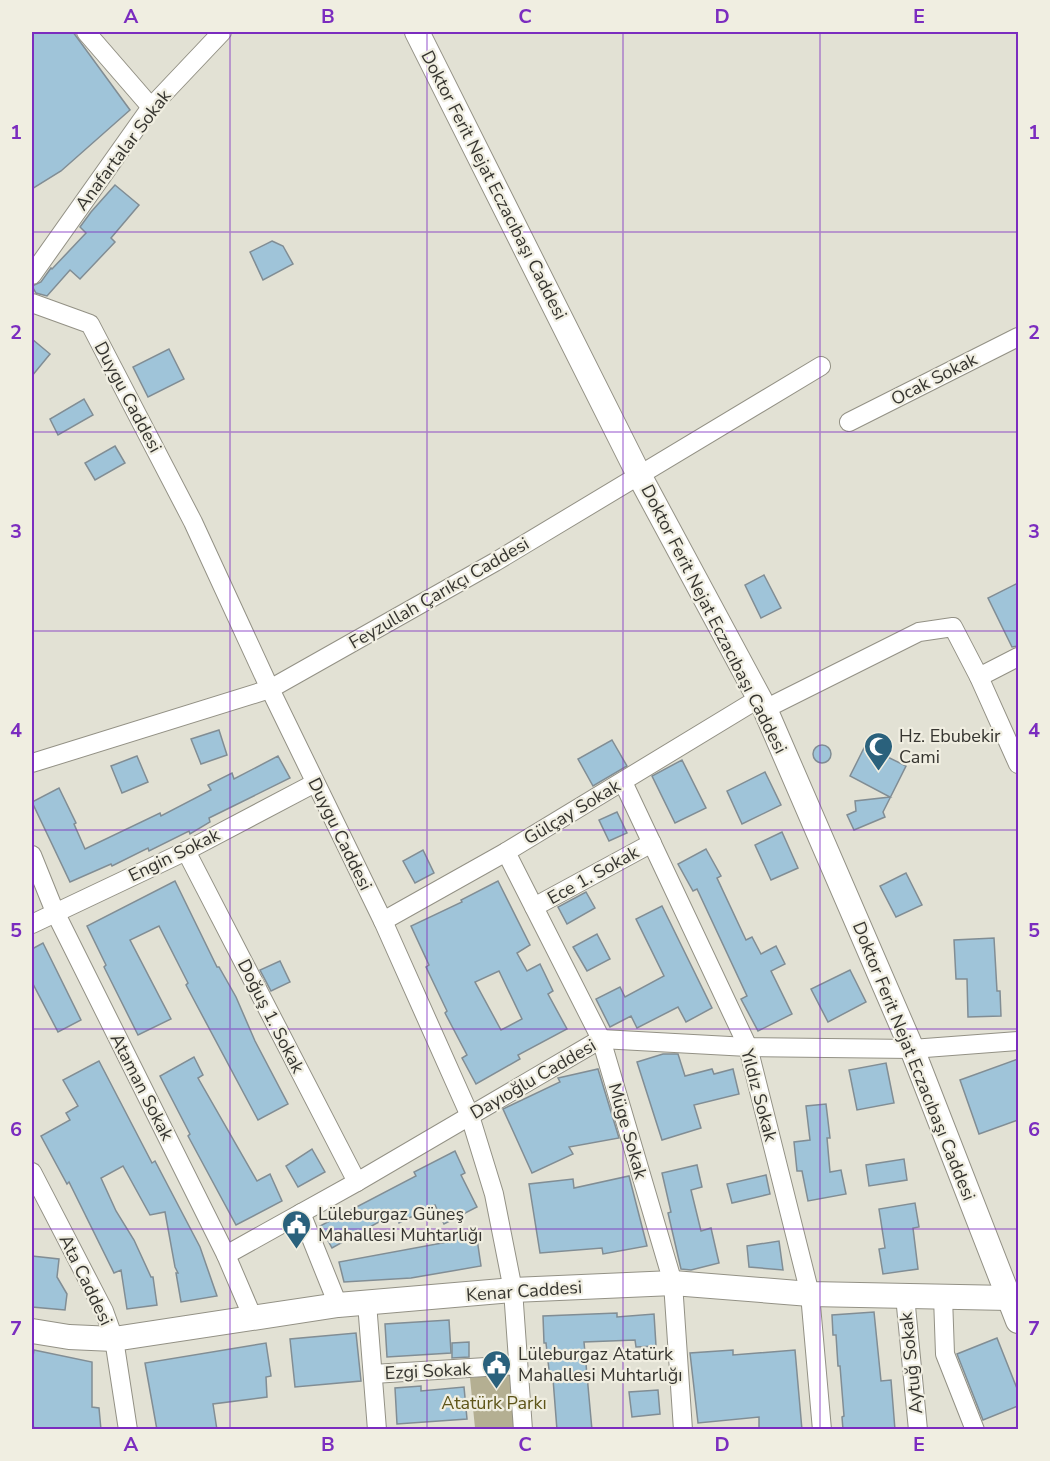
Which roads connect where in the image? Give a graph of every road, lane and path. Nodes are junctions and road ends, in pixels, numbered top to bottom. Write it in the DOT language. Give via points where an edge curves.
graph roads {
  1 [pos="86,32"];
  2 [pos="222,32"];
  3 [pos="417,32"];
  4 [pos="151,107"];
  5 [pos="32,274"];
  6 [pos="32,303"];
  7 [pos="1018,337"];
  8 [pos="820,366"];
  9 [pos="849,422"];
  10 [pos="639,475"];
  11 [pos="1018,657"];
  12 [pos="979,677"];
  13 [pos="270,689"];
  14 [pos="762,704"];
  15 [pos="32,763"];
  16 [pos="1018,764"];
  17 [pos="623,782"];
  18 [pos="315,783"];
  19 [pos="652,843"];
  20 [pos="186,851"];
  21 [pos="506,852"];
  22 [pos="32,855"];
  23 [pos="534,907"];
  24 [pos="55,912"];
  25 [pos="383,921"];
  26 [pos="32,924"];
  27 [pos="601,1039"];
  28 [pos="1018,1041"];
  29 [pos="748,1047"];
  30 [pos="912,1049"];
  31 [pos="470,1116"];
  32 [pos="34,1180"];
  33 [pos="357,1182"];
  34 [pos="301,1213"];
  35 [pos="226,1255"];
  36 [pos="673,1283"];
  37 [pos="513,1290"];
  38 [pos="810,1294"];
  39 [pos="905,1296"];
  40 [pos="943,1297"];
  41 [pos="1014,1298"];
  42 [pos="367,1304"];
  43 [pos="338,1305"];
  44 [pos="253,1318"];
  45 [pos="1018,1321"];
  46 [pos="32,1331"];
  47 [pos="114,1338"];
  48 [pos="518,1365"];
  49 [pos="373,1374"];
  50 [pos="129,1430"];
  51 [pos="377,1430"];
  52 [pos="523,1430"];
  53 [pos="682,1430"];
  54 [pos="822,1430"];
  55 [pos="918,1430"];
  56 [pos="975,1430"];
  1 -- 4 [label="street"];
  2 -- 4 [label="street, Anafartalar Sokak"];
  3 -- 10 [label="main road, Doktor Ferit Nejat Eczacıbaşı Caddesi"];
  4 -- 5 [label="street, Anafartalar Sokak"];
  6 -- 13 [label="street, Duygu Caddesi" via="90,324 193,522"];
  7 -- 9 [label="street, Ocak Sokak"];
  8 -- 10 [label="street, Feyzullah Çarıkçı Caddesi"];
  10 -- 13 [label="street, Feyzullah Çarıkçı Caddesi" via="495,562"];
  10 -- 14 [label="main road, Doktor Ferit Nejat Eczacıbaşı Caddesi"];
  11 -- 12 [label="street"];
  12 -- 14 [label="street, Gülçay Sokak" via="953,627 919,632"];
  12 -- 16 [label="street"];
  13 -- 15 [label="street, Feyzullah Çarıkçı Caddesi"];
  13 -- 18 [label="street, Duygu Caddesi"];
  14 -- 17 [label="street, Gülçay Sokak"];
  14 -- 30 [label="main road, Doktor Ferit Nejat Eczacıbaşı Caddesi"];
  17 -- 19 [label="street, Yıldız Sokak"];
  17 -- 21 [label="street, Gülçay Sokak"];
  18 -- 20 [label="street, Engin Sokak"];
  18 -- 25 [label="street, Duygu Caddesi"];
  19 -- 23 [label="street, Ece 1. Sokak"];
  19 -- 29 [label="street, Yıldız Sokak"];
  20 -- 24 [label="street, Engin Sokak"];
  20 -- 33 [label="street, Doğuş 1. Sokak"];
  21 -- 23 [label="street, Müge Sokak"];
  21 -- 25 [label="street, Gülçay Sokak"];
  22 -- 24 [label="street, Ataman Sokak"];
  23 -- 27 [label="street, Müge Sokak"];
  24 -- 26 [label="street, Engin Sokak"];
  24 -- 35 [label="street, Ataman Sokak"];
  25 -- 31 [label="street, Duygu Caddesi"];
  27 -- 29 [label="street, Dayıoğlu Caddesi"];
  27 -- 31 [label="street, Dayıoğlu Caddesi"];
  27 -- 36 [label="street, Müge Sokak"];
  28 -- 30 [label="street, Dayıoğlu Caddesi"];
  29 -- 30 [label="street, Dayıoğlu Caddesi"];
  29 -- 38 [label="street, Yıldız Sokak"];
  30 -- 41 [label="main road, Doktor Ferit Nejat Eczacıbaşı Caddesi"];
  31 -- 33 [label="street, Dayıoğlu Caddesi"];
  31 -- 37 [label="street, Duygu Caddesi" via="494,1194"];
  32 -- 47 [label="street, Ata Caddesi" via="93,1288"];
  33 -- 34 [label="street, Dayıoğlu Caddesi"];
  34 -- 35 [label="street, Dayıoğlu Caddesi"];
  34 -- 43 [label="street"];
  35 -- 44 [label="street, Ataman Sokak"];
  36 -- 37 [label="main road, Kenar Caddesi"];
  36 -- 38 [label="main road, Kenar Caddesi"];
  36 -- 53 [label="street, Müge Sokak"];
  37 -- 42 [label="main road, Kenar Caddesi"];
  37 -- 48 [label="street, Duygu Caddesi"];
  38 -- 39 [label="main road, Kenar Caddesi"];
  38 -- 54 [label="street, Yıldız Sokak"];
  39 -- 40 [label="main road, Kenar Caddesi"];
  39 -- 55 [label="street, Aytuğ Sokak"];
  40 -- 41 [label="main road, Kenar Caddesi"];
  40 -- 56 [label="street" via="945,1354"];
  41 -- 45 [label="main road, Doktor Ferit Nejat Eczacıbaşı Caddesi"];
  42 -- 43 [label="main road, Kenar Caddesi"];
  42 -- 49 [label="street"];
  43 -- 44 [label="main road, Kenar Caddesi"];
  44 -- 47 [label="main road, Kenar Caddesi"];
  46 -- 47 [label="main road, Kenar Caddesi"];
  47 -- 50 [label="street, Ata Caddesi"];
  48 -- 49 [label="street, Ezgi Sokak"];
  48 -- 52 [label="street, Duygu Caddesi"];
  49 -- 51 [label="street"];
}
